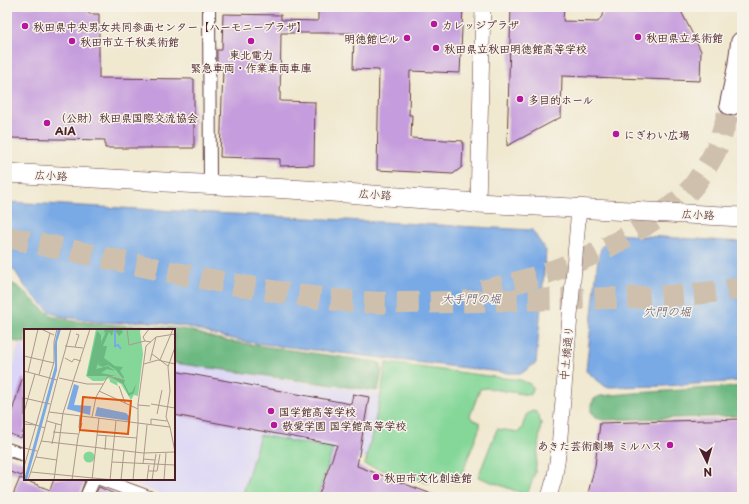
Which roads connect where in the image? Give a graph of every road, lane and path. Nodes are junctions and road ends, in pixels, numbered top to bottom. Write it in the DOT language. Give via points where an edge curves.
graph roads {
  1 [pos="209,7"];
  2 [pos="483,7"];
  3 [pos="742,43"];
  4 [pos="731,104"];
  5 [pos="7,173"];
  6 [pos="210,184"];
  7 [pos="478,203"];
  8 [pos="579,208"];
  9 [pos="742,216"];
  10 [pos="7,449"];
  11 [pos="24,455"];
  12 [pos="94,480"];
  13 [pos="103,480"];
  14 [pos="86,497"];
  15 [pos="149,497"];
  16 [pos="549,497"];
  1 -- 6 [label="street"];
  2 -- 7 [label="street"];
  3 -- 4 [label="highway"];
  5 -- 6 [label="main road, 広小路"];
  6 -- 7 [label="main road, 広小路"];
  7 -- 8 [label="main road, 広小路"];
  8 -- 9 [label="main road, 広小路"];
  8 -- 16 [label="street, 中土橋通り" via="558,448 555,476"];
  10 -- 11 [label="street"];
  12 -- 14 [label="street"];
  13 -- 15 [label="street"];
}
